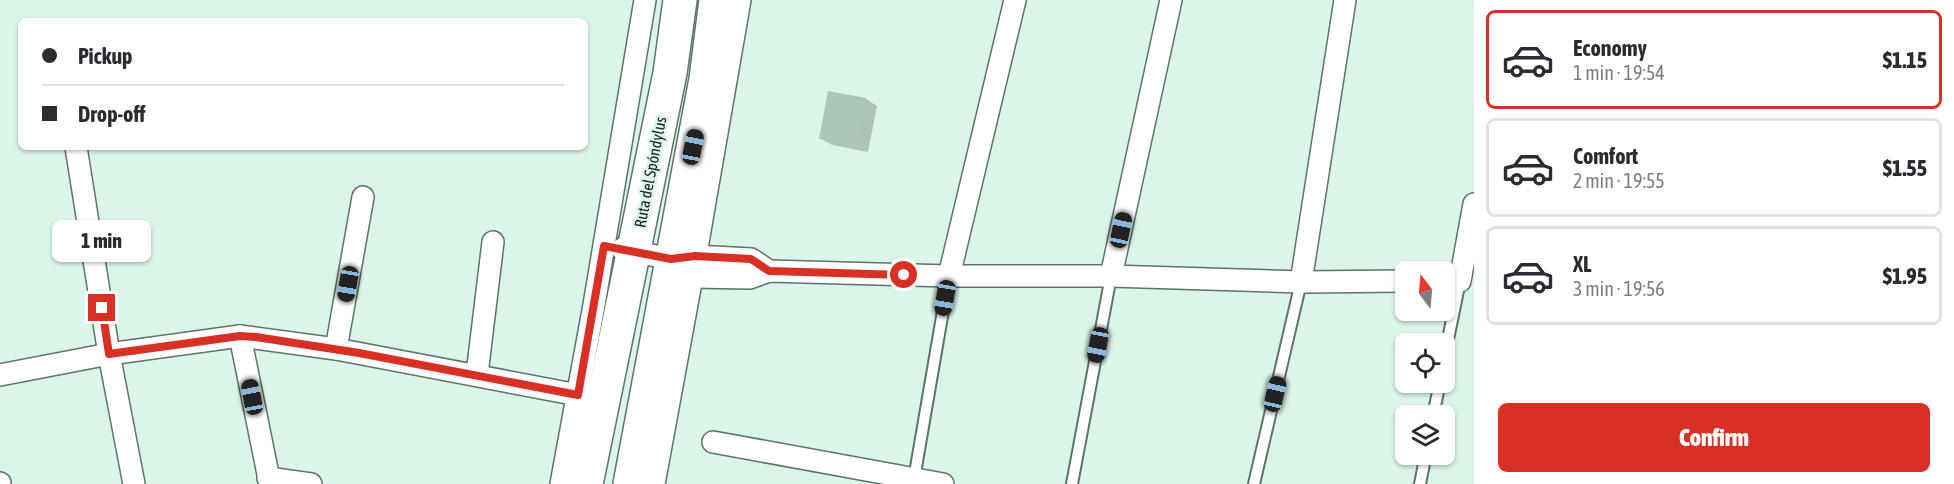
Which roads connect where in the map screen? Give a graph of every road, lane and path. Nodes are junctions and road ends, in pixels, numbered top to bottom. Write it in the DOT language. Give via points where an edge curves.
graph roads {
  1 [pos="645,0"];
  2 [pos="680,0"];
  3 [pos="716,0"];
  4 [pos="740,0"];
  5 [pos="1015,0"];
  6 [pos="1171,0"];
  7 [pos="1345,0"];
  8 [pos="76,150"];
  9 [pos="363,197"];
  10 [pos="1474,204"];
  11 [pos="493,242"];
  12 [pos="619,248"];
  13 [pos="686,264"];
  14 [pos="949,276"];
  15 [pos="1111,276"];
  16 [pos="1395,281"];
  17 [pos="1460,281"];
  18 [pos="1301,282"];
  19 [pos="1449,333"];
  20 [pos="240,336"];
  21 [pos="336,349"];
  22 [pos="109,354"];
  23 [pos="477,374"];
  24 [pos="0,375"];
  25 [pos="578,395"];
  26 [pos="713,442"];
  27 [pos="1424,465"];
  28 [pos="914,479"];
  29 [pos="269,481"];
  30 [pos="134,484"];
  31 [pos="311,484"];
  32 [pos="561,484"];
  33 [pos="586,484"];
  34 [pos="630,484"];
  35 [pos="654,484"];
  36 [pos="943,484"];
  37 [pos="1072,484"];
  38 [pos="1254,484"];
  39 [pos="1420,484"];
  1 -- 12 [label="street"];
  2 -- 12 [label="highway, Ruta del Spóndylus" via="670,73"];
  3 -- 13 [label="highway"];
  4 -- 13 [label="street"];
  5 -- 14 [label="street"];
  6 -- 15 [label="street"];
  7 -- 18 [label="street"];
  8 -- 22 [label="street"];
  9 -- 21 [label="street"];
  10 -- 17 [label="street"];
  11 -- 23 [label="street"];
  12 -- 13 [label="street"];
  12 -- 25 [label="street"];
  12 -- 33 [label="highway, Ruta del Spóndylus"];
  13 -- 14 [label="street" via="751,259 769,271"];
  13 -- 34 [label="highway"];
  13 -- 35 [label="street"];
  14 -- 15 [label="street"];
  14 -- 28 [label="lane"];
  15 -- 18 [label="street"];
  15 -- 37 [label="lane"];
  16 -- 18 [label="street"];
  17 -- 19 [label="lane"];
  18 -- 38 [label="lane"];
  20 -- 21 [label="street"];
  20 -- 22 [label="street"];
  20 -- 29 [label="street"];
  21 -- 23 [label="street"];
  22 -- 24 [label="street"];
  22 -- 30 [label="street"];
  23 -- 25 [label="street"];
  25 -- 32 [label="street"];
  26 -- 28 [label="street"];
  27 -- 39 [label="lane"];
  28 -- 36 [label="street"];
  29 -- 31 [label="street"];
}
